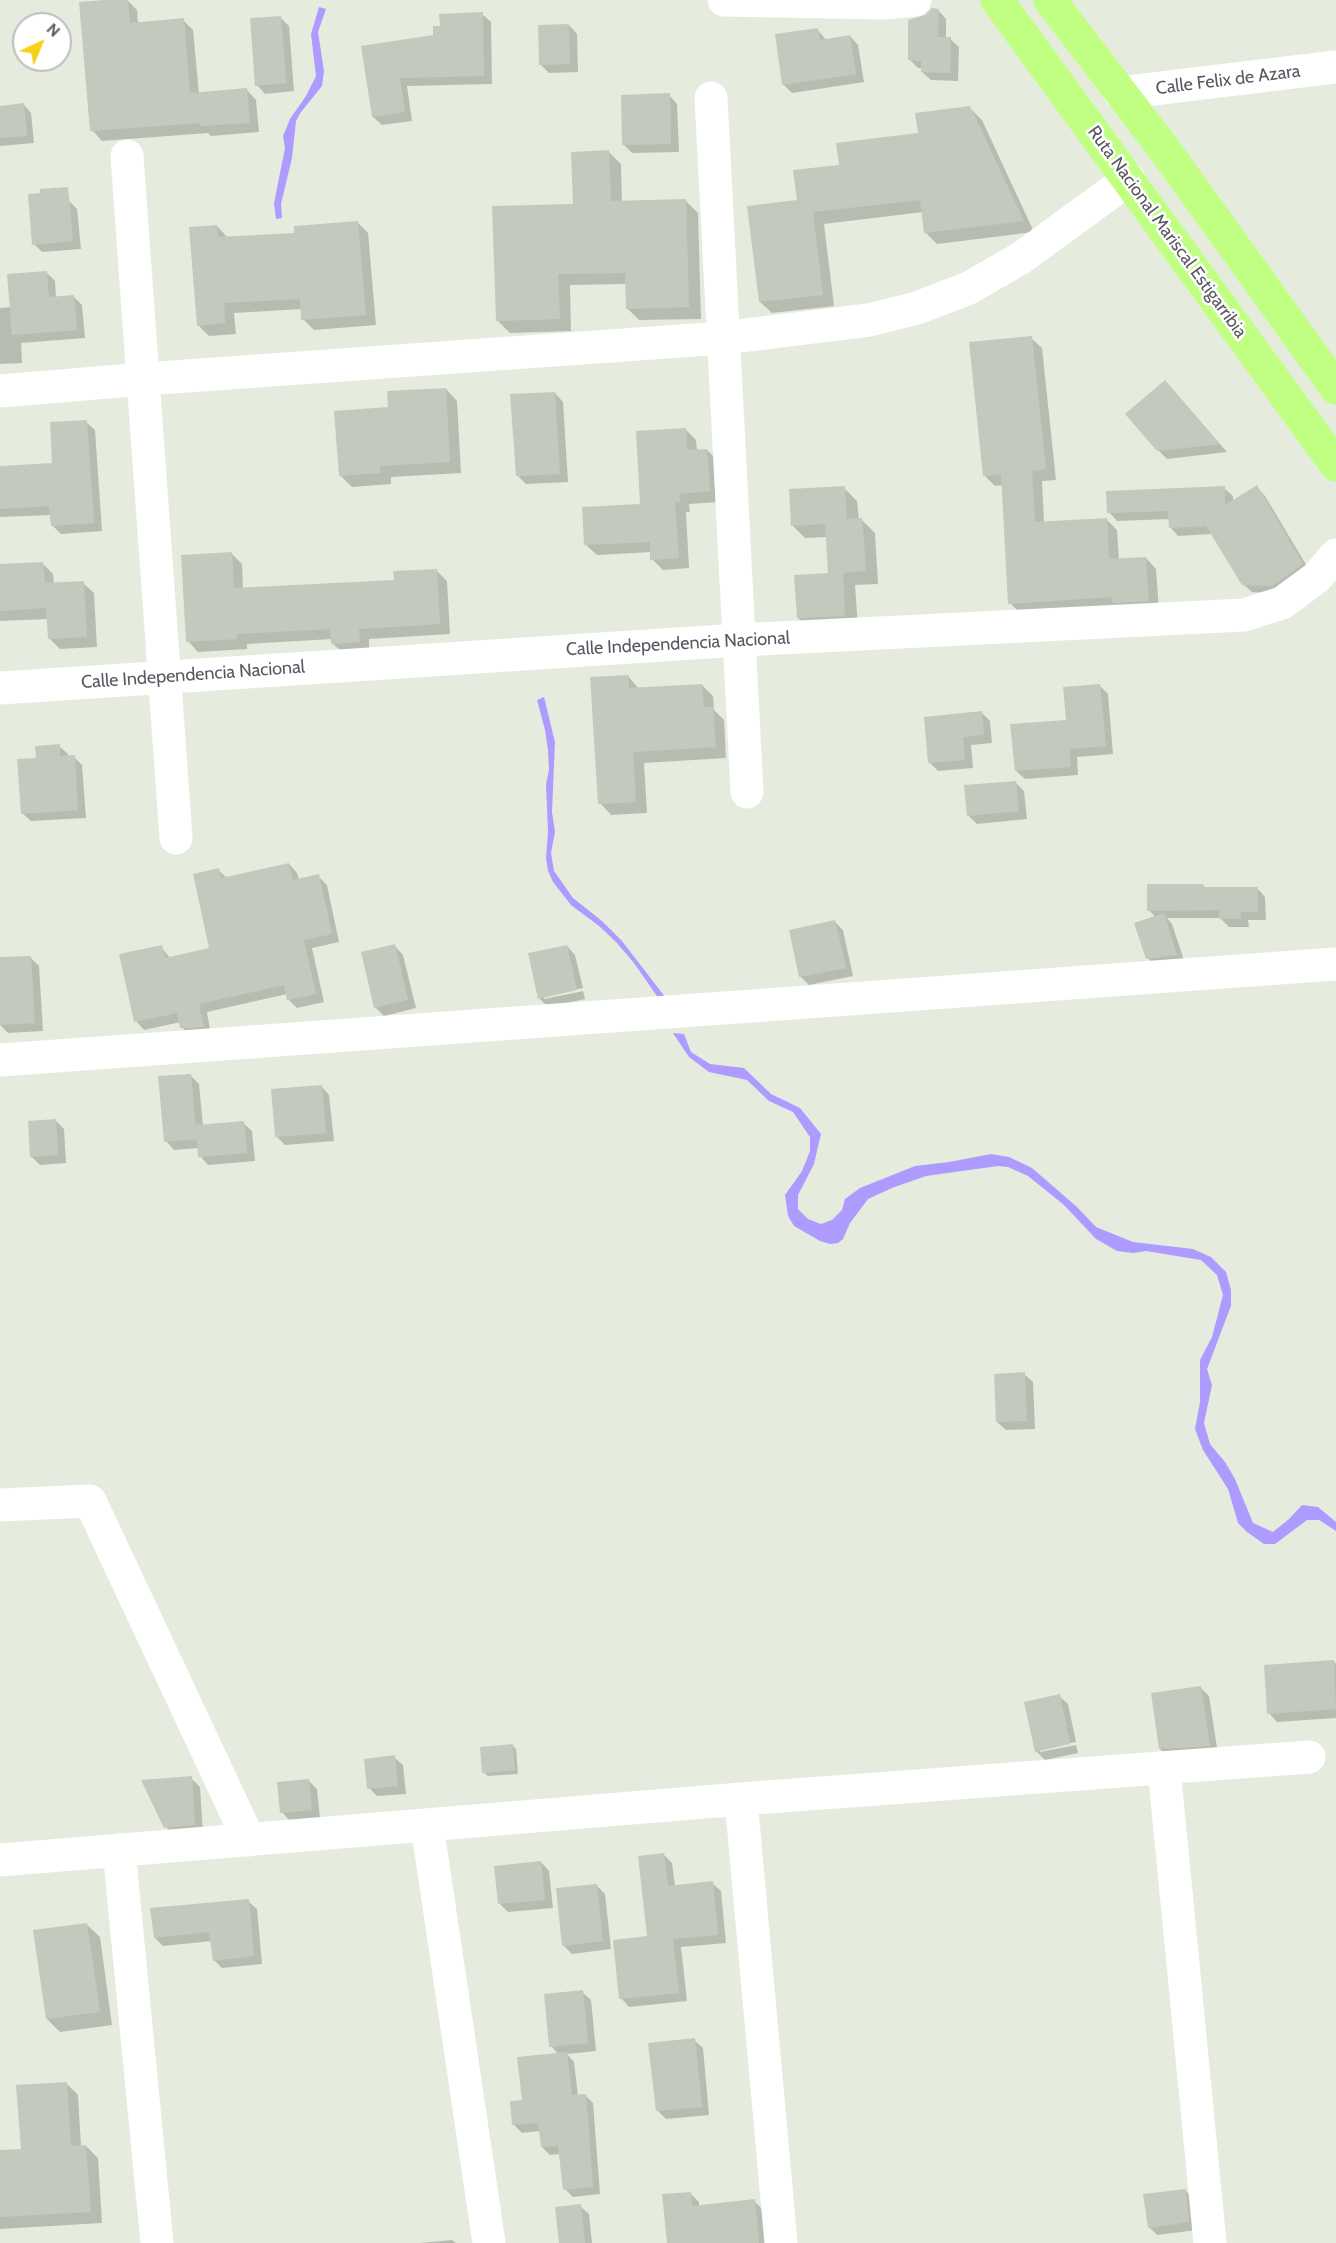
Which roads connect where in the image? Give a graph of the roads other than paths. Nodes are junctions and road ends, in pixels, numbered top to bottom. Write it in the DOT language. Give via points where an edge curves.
graph roads {
  1 [pos="724,0"];
  2 [pos="915,0"];
  3 [pos="997,0"];
  4 [pos="1050,0"];
  5 [pos="1336,67"];
  6 [pos="1120,93"];
  7 [pos="711,98"];
  8 [pos="127,156"];
  9 [pos="1129,179"];
  10 [pos="723,338"];
  11 [pos="1326,360"];
  12 [pos="144,379"];
  13 [pos="1336,388"];
  14 [pos="0,391"];
  15 [pos="1336,465"];
  16 [pos="1336,555"];
  17 [pos="739,639"];
  18 [pos="164,676"];
  19 [pos="0,688"];
  20 [pos="747,792"];
  21 [pos="176,838"];
  22 [pos="1336,964"];
  23 [pos="0,1060"];
  24 [pos="0,1505"];
  25 [pos="1309,1757"];
  26 [pos="1164,1768"];
  27 [pos="741,1799"];
  28 [pos="427,1825"];
  29 [pos="249,1840"];
  30 [pos="119,1850"];
  31 [pos="0,1860"];
  32 [pos="157,2243"];
  33 [pos="489,2243"];
  34 [pos="781,2243"];
  35 [pos="1210,2243"];
  1 -- 2 [label="street"];
  3 -- 9 [label="highway, Ruta Nacional Mariscal Estigarribia"];
  4 -- 6 [label="highway"];
  5 -- 6 [label="street, Calle Felix de Azara"];
  6 -- 11 [label="highway"];
  7 -- 10 [label="street"];
  8 -- 12 [label="street"];
  9 -- 10 [label="street" via="1021,258 969,288 917,308 869,320"];
  9 -- 15 [label="highway, Ruta Nacional Mariscal Estigarribia"];
  10 -- 12 [label="street"];
  10 -- 17 [label="street"];
  11 -- 13 [label="highway"];
  12 -- 14 [label="street"];
  12 -- 18 [label="street"];
  16 -- 17 [label="street, Calle Independencia Nacional" via="1316,578 1282,603 1244,615"];
  17 -- 18 [label="street, Calle Independencia Nacional"];
  17 -- 20 [label="street"];
  18 -- 19 [label="street, Calle Independencia Nacional"];
  18 -- 21 [label="street"];
  22 -- 23 [label="street"];
  24 -- 29 [label="street" via="90,1501"];
  25 -- 26 [label="street"];
  26 -- 27 [label="street"];
  26 -- 35 [label="street"];
  27 -- 28 [label="street"];
  27 -- 34 [label="street"];
  28 -- 29 [label="street"];
  28 -- 33 [label="street"];
  29 -- 30 [label="street"];
  30 -- 31 [label="street"];
  30 -- 32 [label="street"];
}
